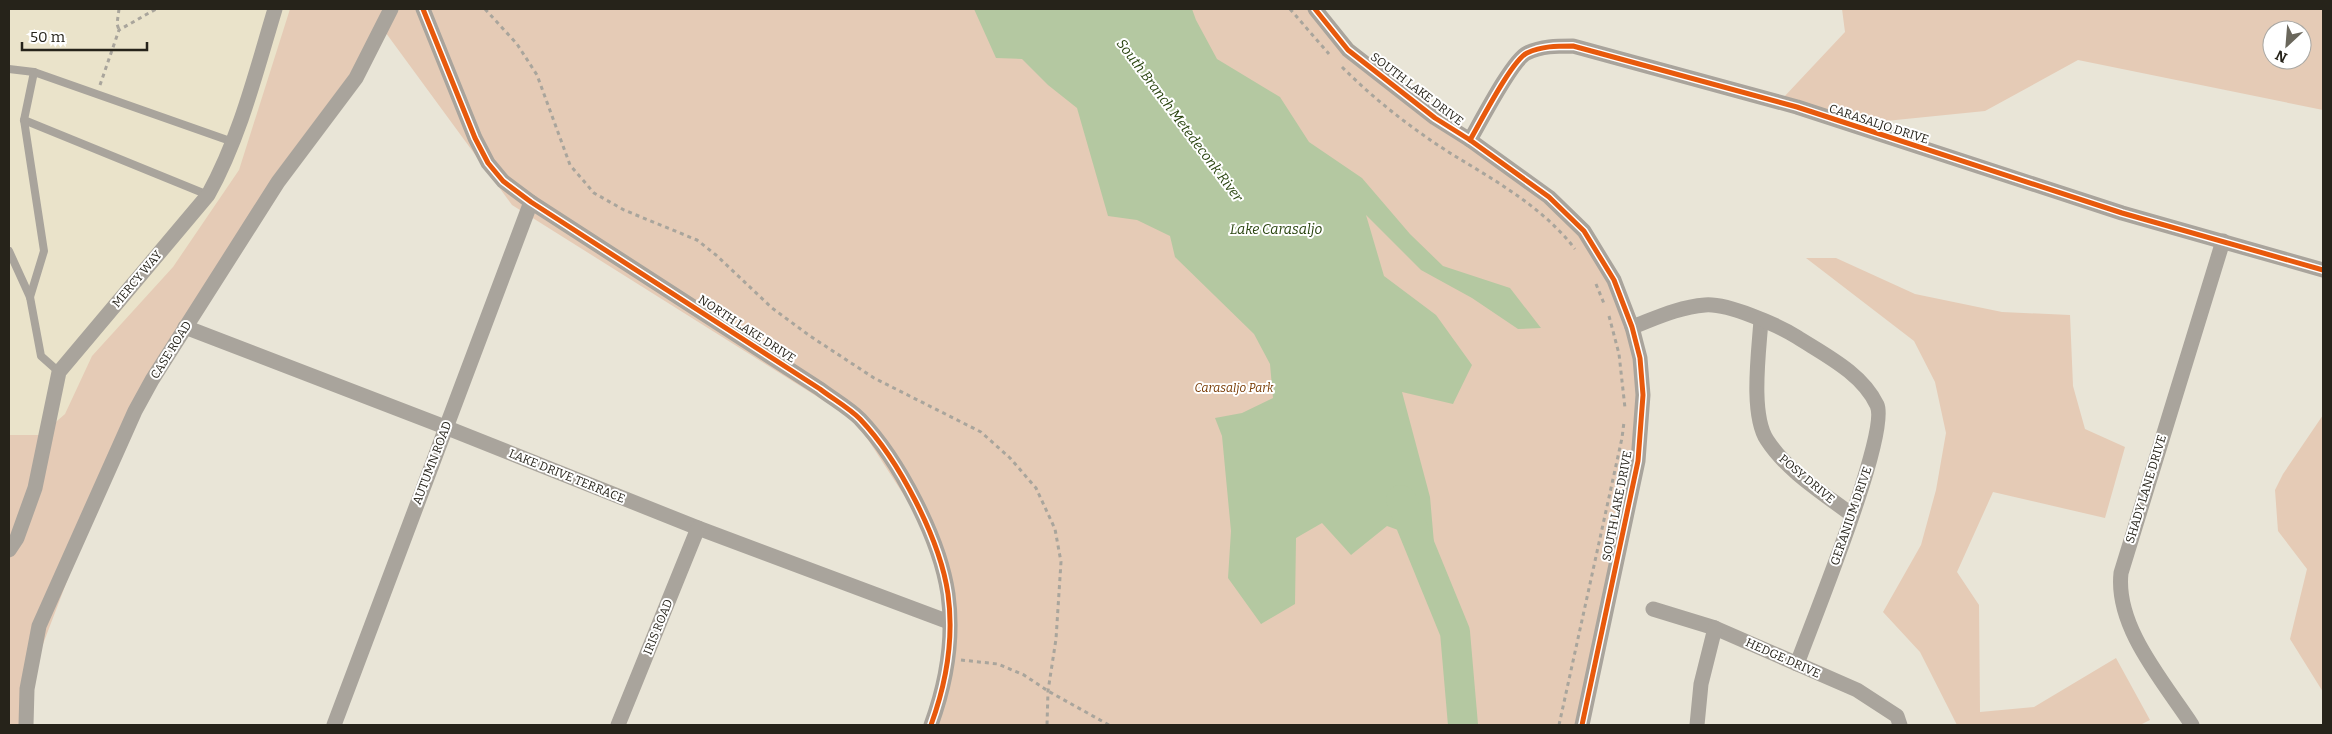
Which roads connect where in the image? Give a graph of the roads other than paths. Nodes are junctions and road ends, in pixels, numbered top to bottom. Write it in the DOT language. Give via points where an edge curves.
graph roads {
  1 [pos="275,9"];
  2 [pos="391,9"];
  3 [pos="423,9"];
  4 [pos="1315,9"];
  5 [pos="9,69"];
  6 [pos="34,72"];
  7 [pos="24,120"];
  8 [pos="1470,140"];
  9 [pos="233,142"];
  10 [pos="208,195"];
  11 [pos="531,202"];
  12 [pos="2223,241"];
  13 [pos="9,251"];
  14 [pos="2323,270"];
  15 [pos="30,297"];
  16 [pos="1761,320"];
  17 [pos="185,326"];
  18 [pos="1632,327"];
  19 [pos="59,372"];
  20 [pos="446,427"];
  21 [pos="1852,516"];
  22 [pos="698,528"];
  23 [pos="9,550"];
  24 [pos="1653,608"];
  25 [pos="949,622"];
  26 [pos="1715,628"];
  27 [pos="1797,664"];
  28 [pos="26,725"];
  29 [pos="334,725"];
  30 [pos="618,725"];
  31 [pos="931,725"];
  32 [pos="1582,725"];
  33 [pos="1697,725"];
  34 [pos="1900,725"];
  35 [pos="2192,725"];
  1 -- 9 [label="street, MERCY WAY"];
  2 -- 17 [label="street, CASE ROAD" via="356,78 278,182"];
  3 -- 11 [label="street, NORTH LAKE DRIVE" via="488,163 503,181"];
  4 -- 8 [label="street, SOUTH LAKE DRIVE" via="1348,50 1435,118"];
  5 -- 6 [label="lane"];
  6 -- 7 [label="lane"];
  6 -- 9 [label="lane"];
  7 -- 10 [label="lane"];
  7 -- 15 [label="lane" via="44,251"];
  8 -- 12 [label="street, CARASALJO DRIVE" via="1496,93 1525,54 1544,47 1573,46 1797,107 2122,213"];
  8 -- 18 [label="street, SOUTH LAKE DRIVE" via="1549,197 1584,231 1614,280"];
  9 -- 10 [label="street, MERCY WAY"];
  10 -- 19 [label="street, MERCY WAY"];
  11 -- 20 [label="street, AUTUMN ROAD"];
  11 -- 25 [label="street, NORTH LAKE DRIVE" via="773,357 859,418 917,502 936,550 948,594"];
  12 -- 14 [label="street, CARASALJO DRIVE"];
  12 -- 35 [label="street, SHADY LANE DRIVE" via="2119,587 2134,637"];
  13 -- 15 [label="lane"];
  15 -- 19 [label="lane" via="41,356"];
  16 -- 18 [label="street, GERANIUM DRIVE" via="1740,311 1707,304 1679,309"];
  16 -- 21 [label="street, POSY DRIVE" via="1757,400 1766,439 1784,462"];
  16 -- 21 [label="street, GERANIUM DRIVE" via="1788,332 1849,371 1869,391 1878,406 1880,419 1864,485"];
  17 -- 20 [label="street, LAKE DRIVE TERRACE"];
  17 -- 28 [label="street, CASE ROAD" via="135,412 39,626 28,689"];
  18 -- 32 [label="street, SOUTH LAKE DRIVE" via="1640,358 1643,394 1638,461"];
  19 -- 23 [label="street, MERCY WAY" via="35,488 17,538"];
  20 -- 22 [label="street, LAKE DRIVE TERRACE"];
  20 -- 29 [label="street, AUTUMN ROAD"];
  21 -- 27 [label="street, GERANIUM DRIVE"];
  22 -- 25 [label="street, LAKE DRIVE TERRACE"];
  22 -- 30 [label="street, IRIS ROAD"];
  24 -- 26 [label="street, HEDGE DRIVE"];
  25 -- 31 [label="street, NORTH LAKE DRIVE" via="942,698"];
  26 -- 27 [label="street, HEDGE DRIVE"];
  26 -- 33 [label="street" via="1701,684"];
  27 -- 34 [label="street, HEDGE DRIVE" via="1880,703 1898,716"];
}
